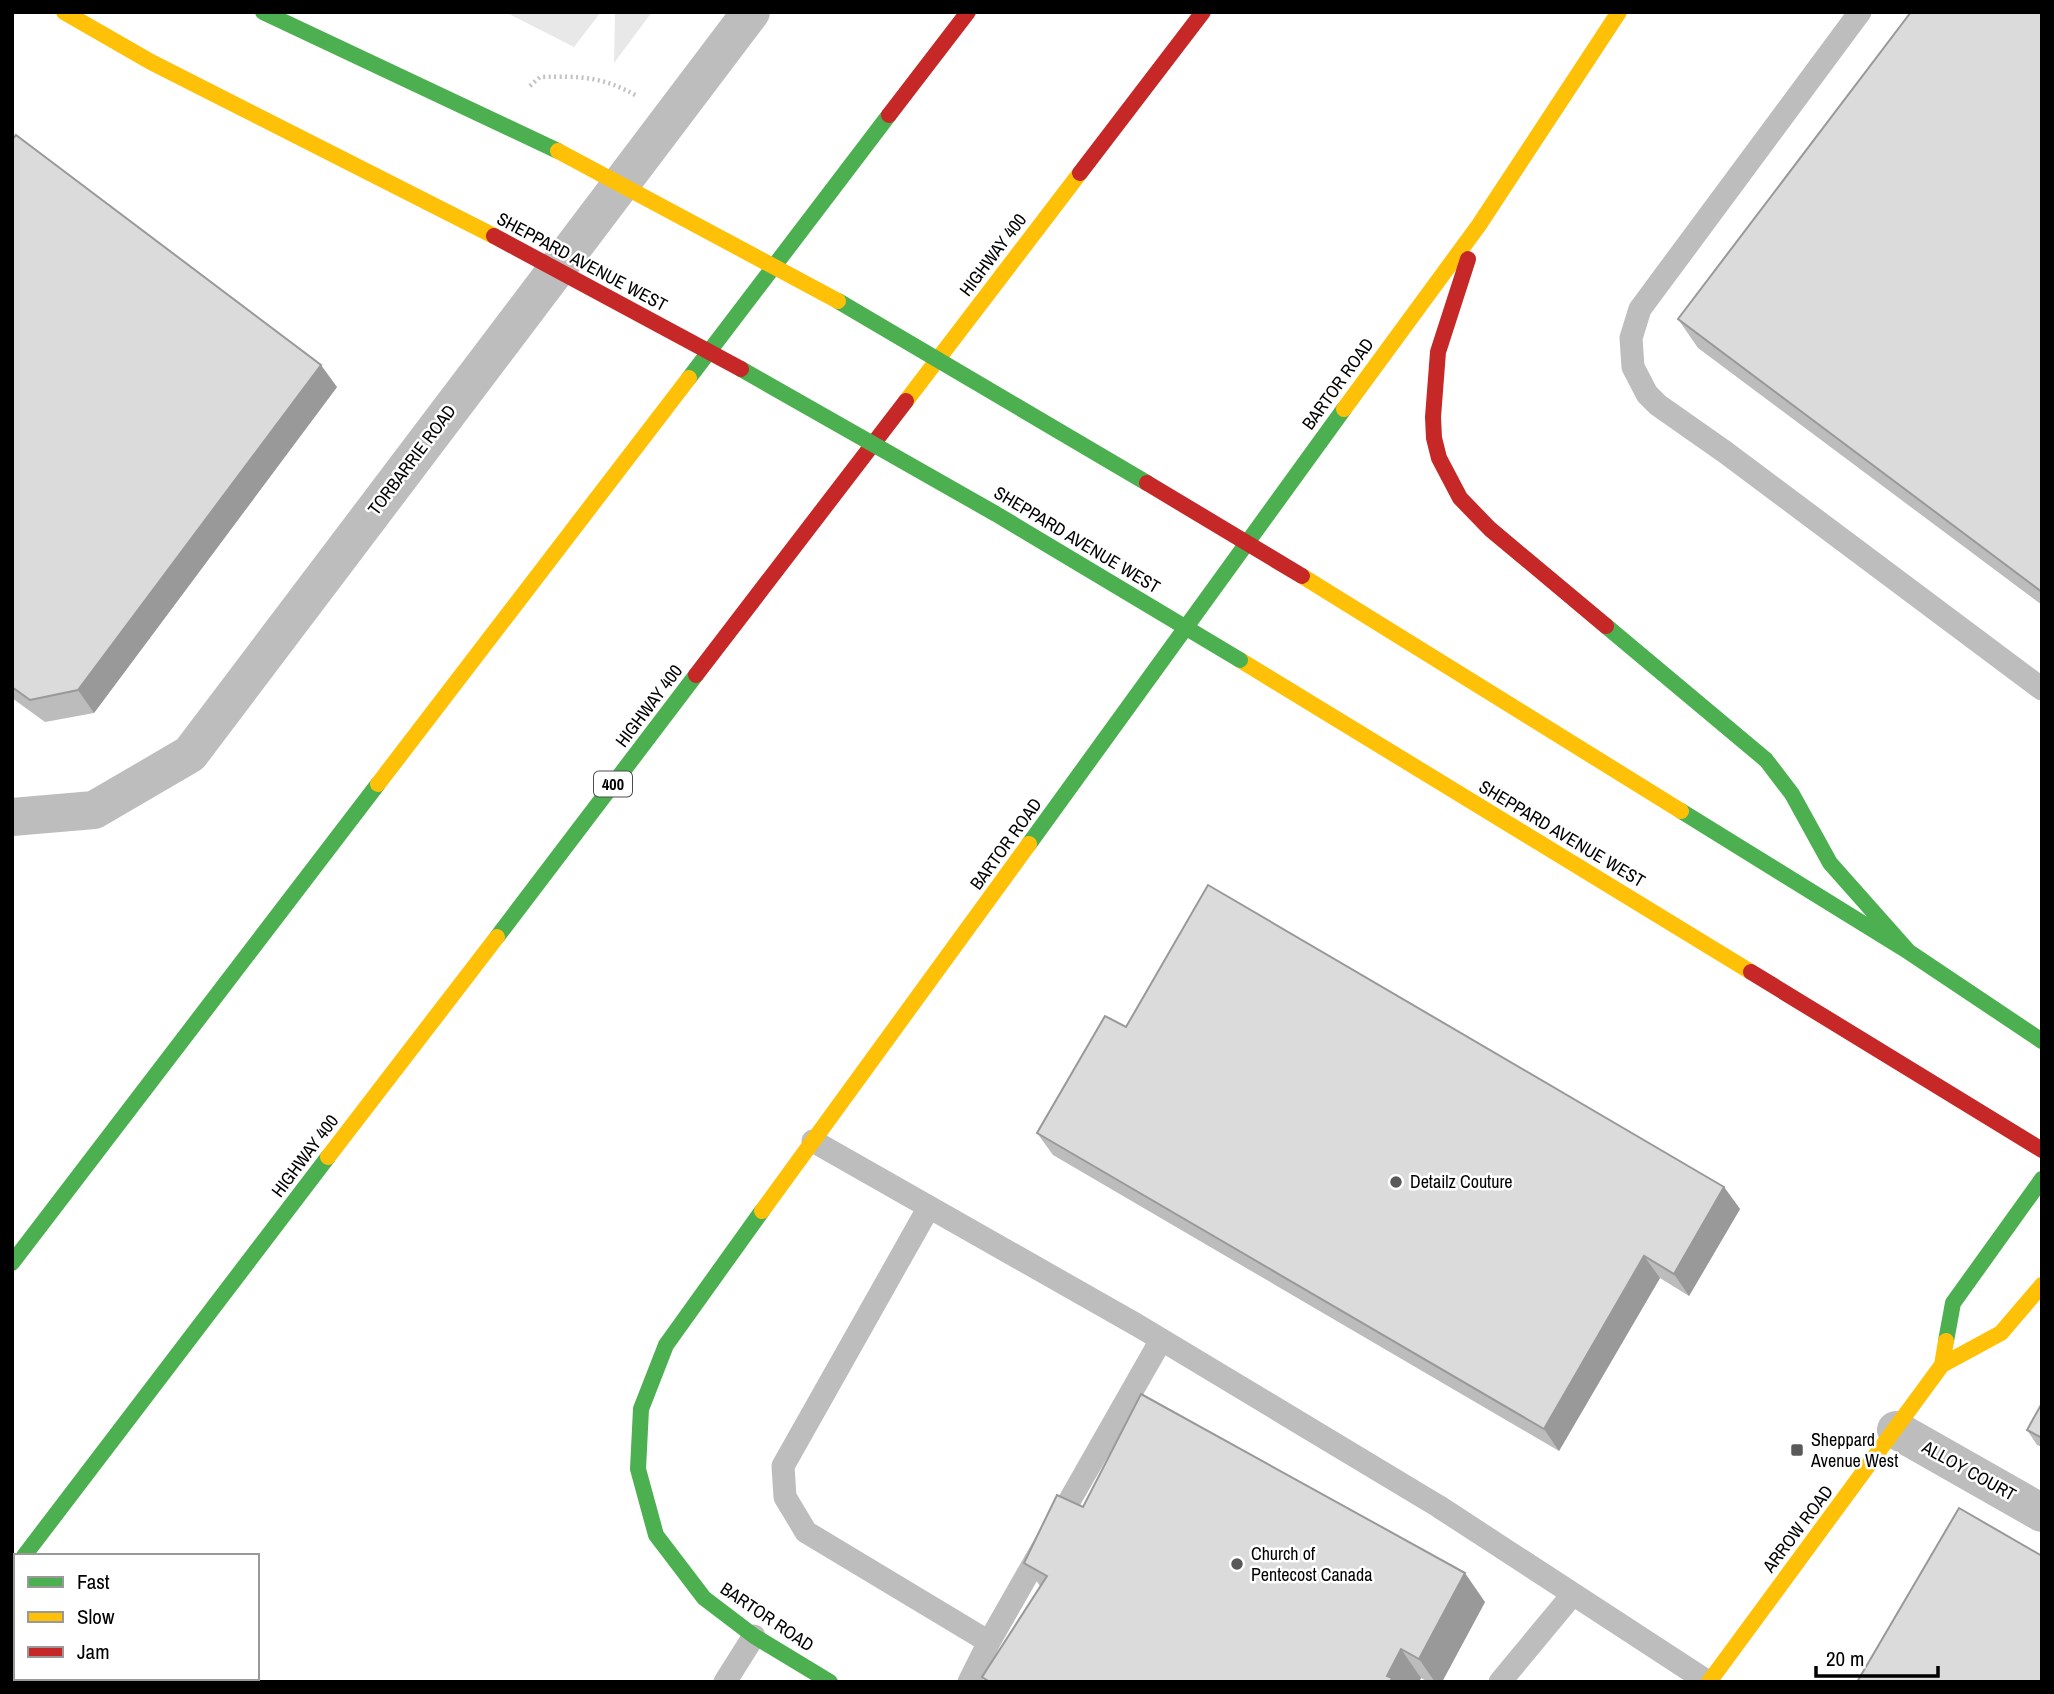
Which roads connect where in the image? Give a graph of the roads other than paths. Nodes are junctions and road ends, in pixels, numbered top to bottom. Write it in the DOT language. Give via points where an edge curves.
graph roads {
  1 [pos="64,12"];
  2 [pos="263,12"];
  3 [pos="751,12"];
  4 [pos="968,12"];
  5 [pos="1203,12"];
  6 [pos="1619,12"];
  7 [pos="1860,12"];
  8 [pos="1479,225"];
  9 [pos="2042,689"];
  10 [pos="12,817"];
  11 [pos="1909,952"];
  12 [pos="2042,1041"];
  13 [pos="813,1140"];
  14 [pos="2042,1150"];
  15 [pos="2042,1180"];
  16 [pos="929,1207"];
  17 [pos="12,1263"];
  18 [pos="2042,1285"];
  19 [pos="1161,1340"];
  20 [pos="1942,1365"];
  21 [pos="1896,1430"];
  22 [pos="2042,1513"];
  23 [pos="25,1554"];
  24 [pos="1573,1594"];
  25 [pos="754,1636"];
  26 [pos="989,1642"];
  27 [pos="964,1680"];
  28 [pos="725,1682"];
  29 [pos="830,1682"];
  30 [pos="1500,1682"];
  31 [pos="1709,1682"];
  1 -- 14 [label="main road, SHEPPARD AVENUE WEST, bridge" via="150,62 494,236 782,391 1008,521"];
  2 -- 11 [label="main road, bridge" via="558,151 806,283 1302,576"];
  3 -- 10 [label="street, TORBARRIE ROAD" via="191,754 94,810"];
  4 -- 17 [label="main road"];
  5 -- 23 [label="main road, HIGHWAY 400 / 400"];
  6 -- 8 [label="main road, BARTOR ROAD"];
  7 -- 9 [label="lane" via="1640,309 1631,338 1633,366 1658,405"];
  8 -- 11 [label="main road" via="1438,352 1434,438 1454,489 1490,529 1766,760 1792,794 1830,863"];
  8 -- 13 [label="main road, BARTOR ROAD"];
  11 -- 12 [label="main road"];
  13 -- 16 [label="lane"];
  13 -- 25 [label="main road, BARTOR ROAD" via="666,1345 641,1409 638,1469 656,1535 704,1598"];
  15 -- 20 [label="main road, ARROW ROAD" via="1953,1303"];
  16 -- 19 [label="lane"];
  16 -- 26 [label="lane" via="783,1466 785,1497 806,1532"];
  18 -- 20 [label="main road, ARROW ROAD" via="2001,1333"];
  19 -- 24 [label="lane" via="1438,1506"];
  19 -- 26 [label="lane"];
  20 -- 21 [label="main road, ARROW ROAD"];
  21 -- 22 [label="street, ALLOY COURT"];
  21 -- 31 [label="main road, ARROW ROAD"];
  24 -- 30 [label="lane"];
  24 -- 31 [label="lane"];
  25 -- 28 [label="lane"];
  25 -- 29 [label="main road, BARTOR ROAD"];
  26 -- 27 [label="lane"];
}
